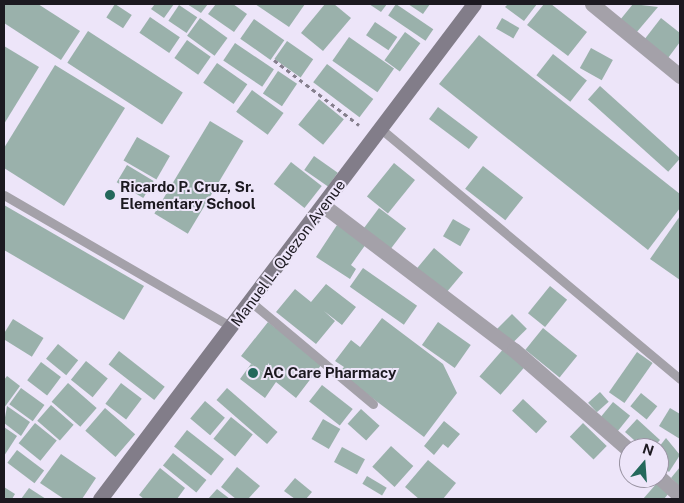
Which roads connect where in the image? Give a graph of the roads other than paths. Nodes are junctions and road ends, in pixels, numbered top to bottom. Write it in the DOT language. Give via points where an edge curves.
graph roads {
  1 [pos="474,4"];
  2 [pos="592,4"];
  3 [pos="680,76"];
  4 [pos="378,133"];
  5 [pos="4,195"];
  6 [pos="324,206"];
  7 [pos="251,302"];
  8 [pos="232,327"];
  9 [pos="680,379"];
  10 [pos="373,404"];
  11 [pos="619,441"];
  12 [pos="669,486"];
  13 [pos="680,496"];
  14 [pos="100,499"];
  1 -- 4 [label="main road, Manuel L. Quezon Avenue"];
  2 -- 3 [label="street"];
  4 -- 6 [label="main road, Manuel L. Quezon Avenue"];
  4 -- 9 [label="lane"];
  5 -- 8 [label="lane"];
  6 -- 7 [label="main road, Manuel L. Quezon Avenue"];
  6 -- 11 [label="street" via="514,350"];
  7 -- 8 [label="main road, Manuel L. Quezon Avenue"];
  7 -- 10 [label="lane"];
  8 -- 14 [label="main road, Manuel L. Quezon Avenue"];
  12 -- 13 [label="street"];
}
